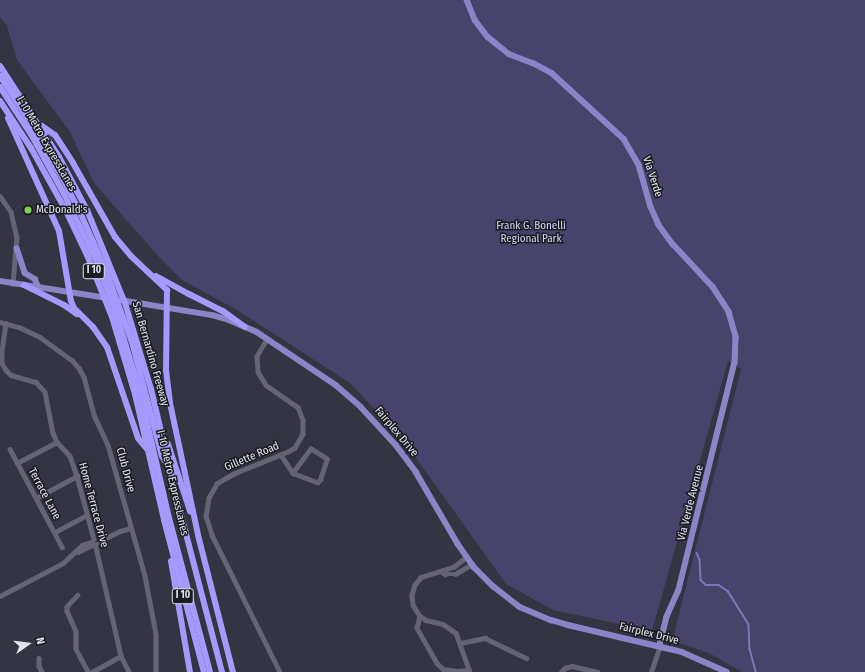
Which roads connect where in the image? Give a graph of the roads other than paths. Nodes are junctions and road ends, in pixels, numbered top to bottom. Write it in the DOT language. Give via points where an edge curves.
graph roads {
  1 [pos="467,0"];
  2 [pos="0,66"];
  3 [pos="0,76"];
  4 [pos="0,87"];
  5 [pos="1,103"];
  6 [pos="40,126"];
  7 [pos="0,196"];
  8 [pos="17,248"];
  9 [pos="142,266"];
  10 [pos="0,281"];
  11 [pos="13,284"];
  12 [pos="24,285"];
  13 [pos="40,288"];
  14 [pos="70,293"];
  15 [pos="167,308"];
  16 [pos="82,316"];
  17 [pos="0,322"];
  18 [pos="6,323"];
  19 [pos="245,326"];
  20 [pos="267,339"];
  21 [pos="735,362"];
  22 [pos="155,404"];
  23 [pos="57,442"];
  24 [pos="10,449"];
  25 [pos="149,453"];
  26 [pos="281,455"];
  27 [pos="17,463"];
  28 [pos="169,467"];
  29 [pos="293,473"];
  30 [pos="76,476"];
  31 [pos="36,498"];
  32 [pos="87,515"];
  33 [pos="164,520"];
  34 [pos="131,528"];
  35 [pos="55,532"];
  36 [pos="199,540"];
  37 [pos="95,543"];
  38 [pos="62,547"];
  39 [pos="467,557"];
  40 [pos="472,564"];
  41 [pos="454,567"];
  42 [pos="442,572"];
  43 [pos="456,574"];
  44 [pos="78,595"];
  45 [pos="0,596"];
  46 [pos="420,616"];
  47 [pos="461,643"];
  48 [pos="660,646"];
  49 [pos="121,656"];
  50 [pos="39,658"];
  51 [pos="526,658"];
  52 [pos="563,670"];
  53 [pos="470,671"];
  54 [pos="42,672"];
  55 [pos="88,672"];
  56 [pos="92,672"];
  57 [pos="129,672"];
  58 [pos="156,672"];
  59 [pos="190,672"];
  60 [pos="204,672"];
  61 [pos="210,672"];
  62 [pos="222,672"];
  63 [pos="233,672"];
  64 [pos="280,672"];
  65 [pos="597,672"];
  66 [pos="651,672"];
  67 [pos="727,672"];
  1 -- 21 [label="main road, Via Verde" via="474,20 488,37 509,54 552,73 624,139 639,165 659,225 713,287 729,312 736,337"];
  2 -- 6 [label="highway, San Bernardino Freeway / I 10"];
  3 -- 28 [label="highway, I-10 Metro ExpressLanes" via="63,179 106,271 136,356 162,456"];
  4 -- 61 [label="highway, I-10 Metro ExpressLanes" via="32,136 64,194 95,258 115,309 141,396"];
  5 -- 14 [label="highway" via="59,231"];
  5 -- 25 [label="highway, I 10" via="53,185 93,269 123,352"];
  6 -- 9 [label="highway" via="54,135 115,237"];
  6 -- 22 [label="highway, San Bernardino Freeway / I 10" via="86,210 112,270 136,335"];
  7 -- 8 [label="street" via="14,219"];
  8 -- 11 [label="street"];
  8 -- 13 [label="main road" via="24,273 34,279"];
  9 -- 15 [label="highway" via="167,290"];
  9 -- 19 [label="highway"];
  10 -- 11 [label="main road, Fairplex Drive"];
  11 -- 12 [label="main road, Fairplex Drive"];
  12 -- 13 [label="main road, Fairplex Drive"];
  12 -- 16 [label="highway"];
  13 -- 14 [label="main road, Fairplex Drive"];
  14 -- 15 [label="main road, Fairplex Drive"];
  14 -- 16 [label="highway" via="74,308"];
  15 -- 19 [label="main road, Fairplex Drive" via="212,315"];
  15 -- 36 [label="highway" via="168,392"];
  16 -- 25 [label="highway" via="107,347 138,438"];
  17 -- 18 [label="street, Club Drive"];
  18 -- 23 [label="street, Home Terrace Drive" via="2,363 10,375 36,382 46,392 50,426"];
  18 -- 34 [label="street, Club Drive" via="40,337 80,368 94,415 106,438"];
  19 -- 20 [label="main road, Fairplex Drive"];
  20 -- 26 [label="street, Gillette Road" via="257,356 256,364 260,376 266,385 298,407 303,420 300,441 295,448"];
  20 -- 39 [label="main road, Fairplex Drive" via="336,385 379,425 416,472"];
  21 -- 48 [label="main road, Via Verde Avenue" via="679,590 667,617"];
  22 -- 28 [label="highway, San Bernardino Freeway / I 10"];
  22 -- 36 [label="highway"];
  23 -- 27 [label="street"];
  23 -- 30 [label="street, Home Terrace Drive" via="70,456"];
  24 -- 27 [label="street, Terrace Lane"];
  25 -- 33 [label="highway, I 10"];
  26 -- 29 [label="street"];
  26 -- 64 [label="street, Gillette Road" via="225,478 213,490 206,516 212,535"];
  27 -- 31 [label="street, Terrace Lane"];
  28 -- 62 [label="highway, San Bernardino Freeway / I 10"];
  29 -- 29 [label="street" via="317,482 327,459 311,449"];
  30 -- 31 [label="street"];
  30 -- 32 [label="street, Home Terrace Drive"];
  31 -- 35 [label="street, Terrace Lane"];
  32 -- 35 [label="street"];
  32 -- 37 [label="street, Home Terrace Drive"];
  33 -- 59 [label="highway"];
  33 -- 60 [label="highway, I 10"];
  34 -- 37 [label="street"];
  34 -- 58 [label="street, Club Drive" via="145,576 155,626"];
  35 -- 38 [label="street, Terrace Lane"];
  36 -- 63 [label="highway"];
  37 -- 45 [label="street" via="91,542 63,563"];
  37 -- 49 [label="street, Home Terrace Drive"];
  39 -- 40 [label="main road, Fairplex Drive"];
  39 -- 41 [label="street"];
  40 -- 43 [label="street"];
  40 -- 48 [label="main road, Fairplex Drive" via="503,595 535,614 568,625"];
  41 -- 42 [label="street"];
  41 -- 43 [label="street"];
  42 -- 43 [label="street"];
  42 -- 46 [label="street" via="426,575 414,585 412,600"];
  44 -- 55 [label="street" via="67,607 67,611 76,631 76,649"];
  46 -- 47 [label="street" via="450,628"];
  46 -- 53 [label="street" via="417,628 437,663 443,668"];
  47 -- 51 [label="street" via="485,638"];
  47 -- 53 [label="street"];
  48 -- 66 [label="street"];
  48 -- 67 [label="main road, Fairplex Drive" via="682,652"];
  49 -- 56 [label="street"];
  49 -- 57 [label="street, Home Terrace Drive"];
  50 -- 54 [label="street" via="38,666"];
  52 -- 65 [label="street" via="572,666"];
}
